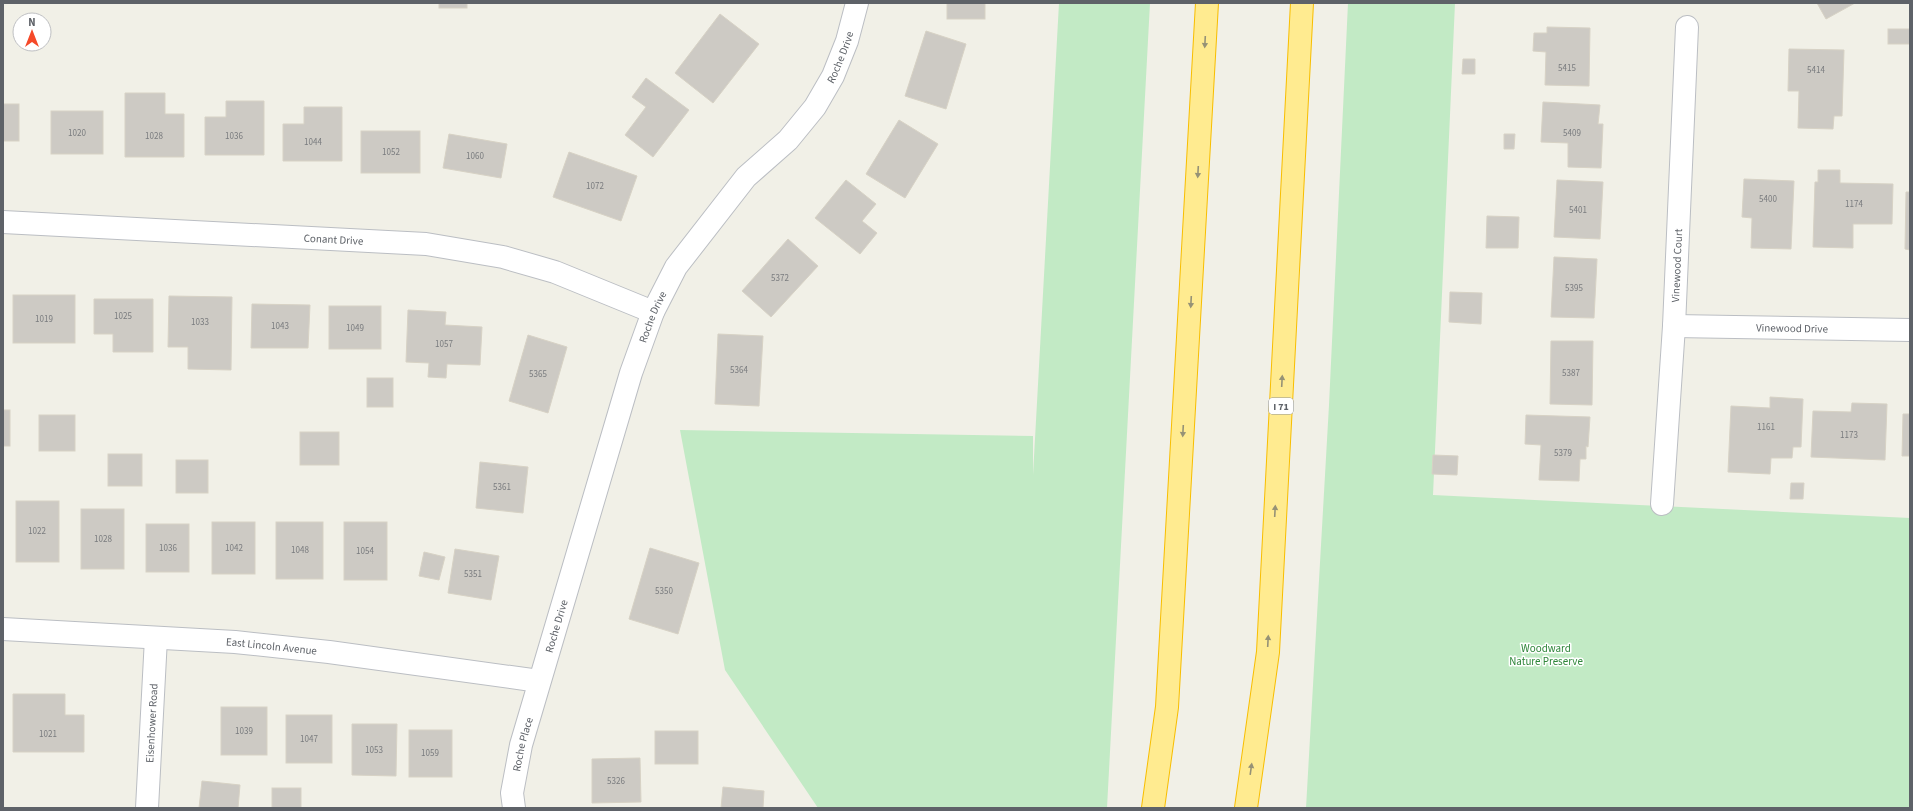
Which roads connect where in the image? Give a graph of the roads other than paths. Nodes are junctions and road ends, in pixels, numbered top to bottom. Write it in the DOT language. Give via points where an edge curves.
graph roads {
  1 [pos="857,3"];
  2 [pos="1207,3"];
  3 [pos="1302,3"];
  4 [pos="1687,27"];
  5 [pos="3,222"];
  6 [pos="653,312"];
  7 [pos="1674,326"];
  8 [pos="1910,330"];
  9 [pos="1662,504"];
  10 [pos="3,629"];
  11 [pos="156,638"];
  12 [pos="539,681"];
  13 [pos="147,808"];
  14 [pos="514,808"];
  15 [pos="1153,808"];
  16 [pos="1246,808"];
  1 -- 6 [label="street, Roche Drive" via="847,41 833,76 815,107 788,140 741,183 676,267"];
  2 -- 15 [label="highway, one-way" via="1167,707"];
  16 -- 3 [label="highway, I 71, one-way" via="1268,652"];
  4 -- 7 [label="street, Vinewood Court"];
  5 -- 6 [label="street, Conant Drive" via="426,244 503,257 555,272"];
  6 -- 12 [label="street, Roche Drive" via="631,373"];
  7 -- 8 [label="street, Vinewood Drive"];
  7 -- 9 [label="street, Vinewood Court"];
  10 -- 11 [label="street, East Lincoln Avenue"];
  11 -- 12 [label="street, East Lincoln Avenue" via="235,642 329,652"];
  11 -- 13 [label="street, Eisenhower Road"];
  12 -- 14 [label="street, Roche Place" via="521,745 512,793"];
}
